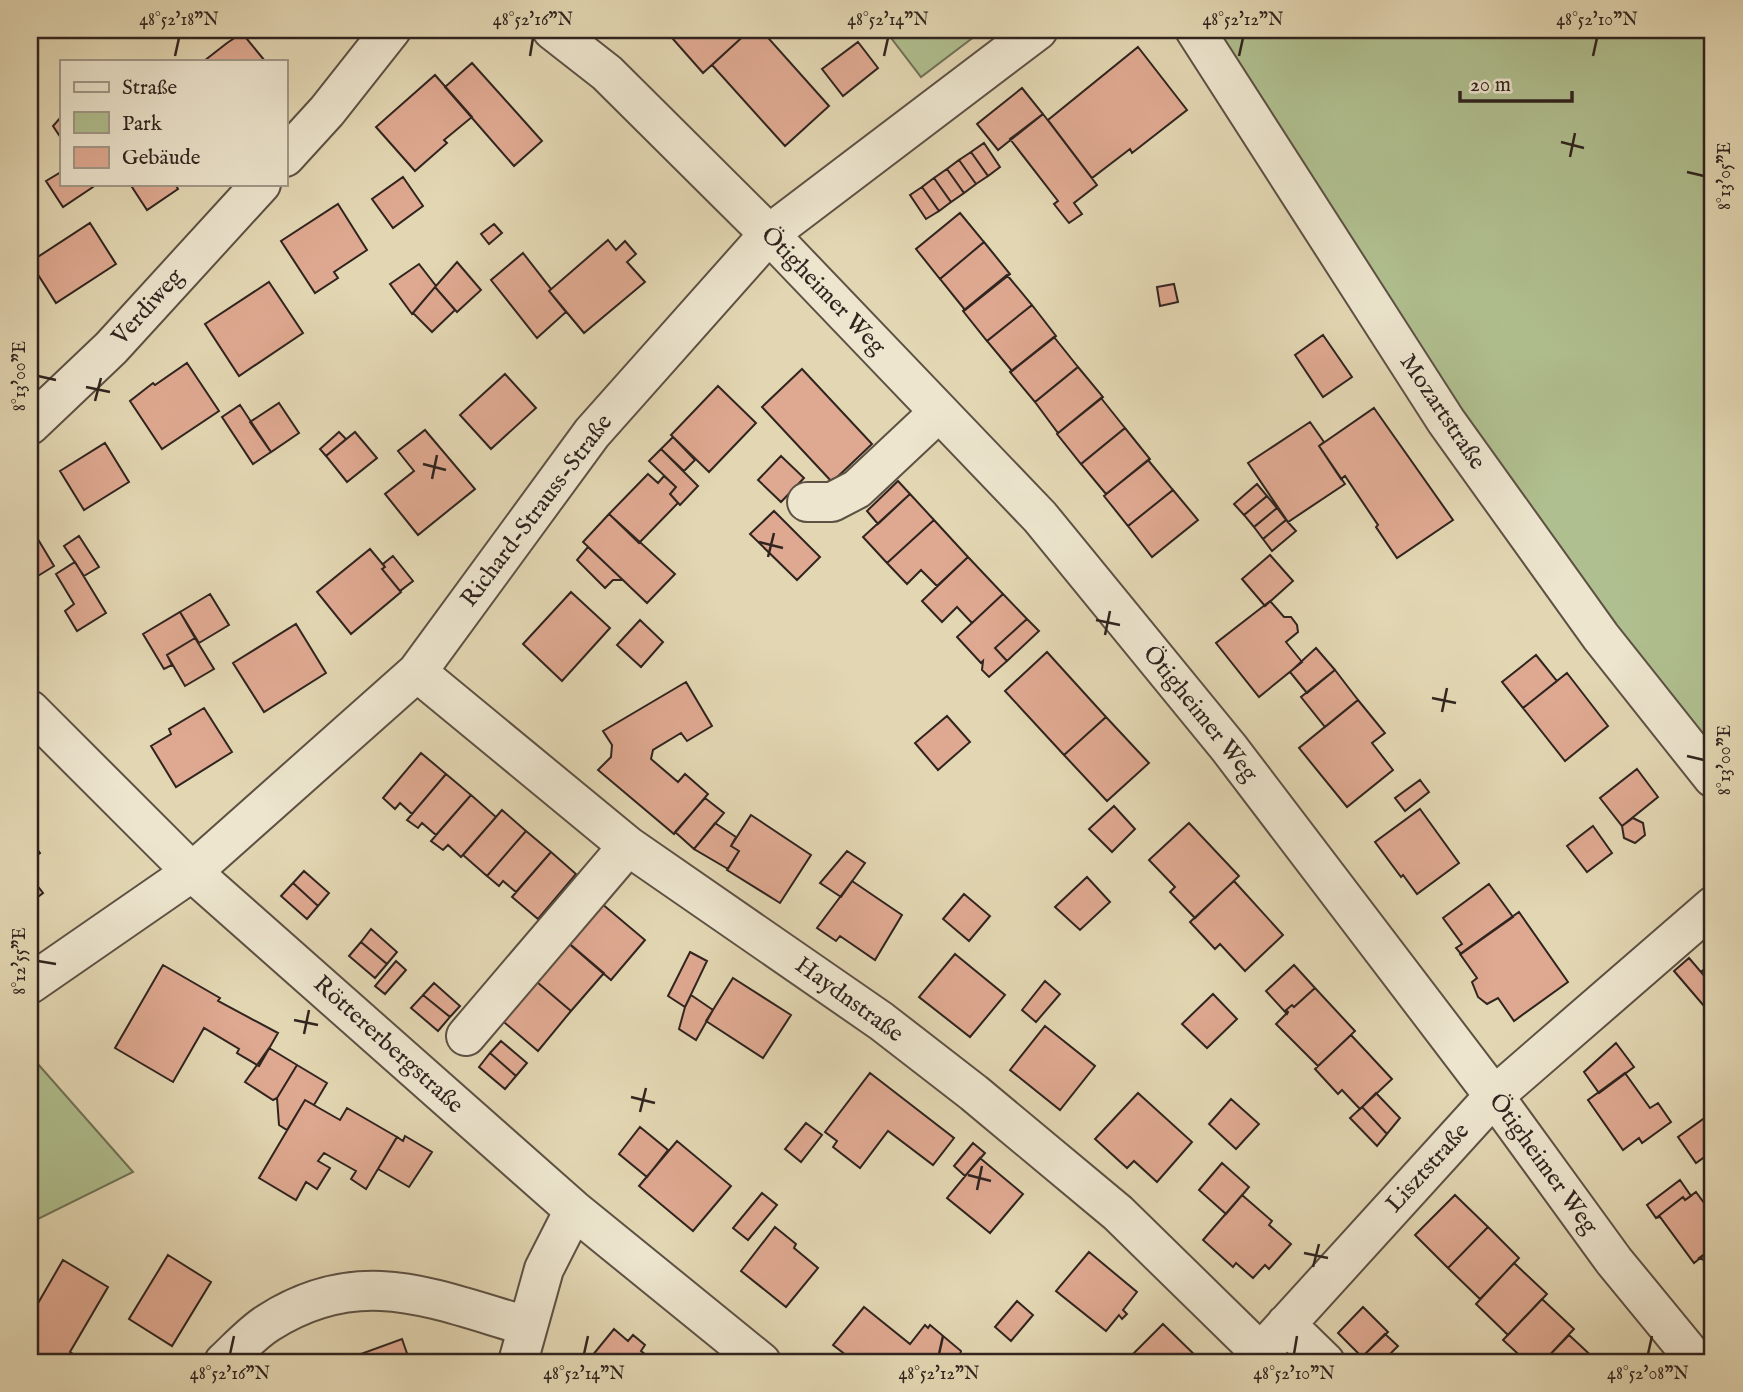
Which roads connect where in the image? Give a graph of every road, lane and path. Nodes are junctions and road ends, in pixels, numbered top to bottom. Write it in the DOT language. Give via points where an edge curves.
graph roads {
  1 [pos="391,30"];
  2 [pos="552,30"];
  3 [pos="1038,30"];
  4 [pos="1195,30"];
  5 [pos="287,155"];
  6 [pos="259,186"];
  7 [pos="768,234"];
  8 [pos="939,412"];
  9 [pos="30,425"];
  10 [pos="807,502"];
  11 [pos="417,672"];
  12 [pos="30,710"];
  13 [pos="1713,778"];
  14 [pos="628,846"];
  15 [pos="192,872"];
  16 [pos="1713,906"];
  17 [pos="30,984"];
  18 [pos="466,1036"];
  19 [pos="1494,1096"];
  20 [pos="574,1210"];
  21 [pos="1286,1324"];
  22 [pos="522,1344"];
  23 [pos="1256,1357"];
  24 [pos="224,1362"];
  25 [pos="761,1362"];
  26 [pos="1325,1362"];
  27 [pos="1697,1362"];
  1 -- 5 [label="street"];
  2 -- 7 [label="street, Ötigheimer Weg" via="607,73"];
  3 -- 7 [label="street, Richard-Strauss-Straße"];
  4 -- 13 [label="street, Mozartstraße" via="1446,421 1601,637"];
  6 -- 9 [label="street, Verdiweg" via="111,348"];
  7 -- 8 [label="street, Ötigheimer Weg"];
  7 -- 11 [label="street, Richard-Strauss-Straße" via="592,433"];
  8 -- 10 [label="street" via="857,489 832,502"];
  8 -- 19 [label="street, Ötigheimer Weg" via="1040,517 1229,748"];
  11 -- 14 [label="street, Haydnstraße"];
  11 -- 15 [label="street, Richard-Strauss-Straße"];
  12 -- 15 [label="street, Röttererbergstraße"];
  14 -- 18 [label="street"];
  14 -- 23 [label="street, Haydnstraße" via="881,1021 974,1093 1118,1213"];
  15 -- 17 [label="street, Richard-Strauss-Straße"];
  15 -- 20 [label="street, Röttererbergstraße"];
  16 -- 19 [label="street, Lisztstraße"];
  19 -- 21 [label="street, Lisztstraße"];
  19 -- 27 [label="street, Ötigheimer Weg" via="1614,1261"];
  20 -- 22 [label="street" via="544,1269"];
  20 -- 25 [label="street, Röttererbergstraße"];
  21 -- 23 [label="street, Lisztstraße"];
  21 -- 26 [label="street"];
  22 -- 24 [label="street" via="411,1293 356,1290 313,1299 267,1324"];
}
